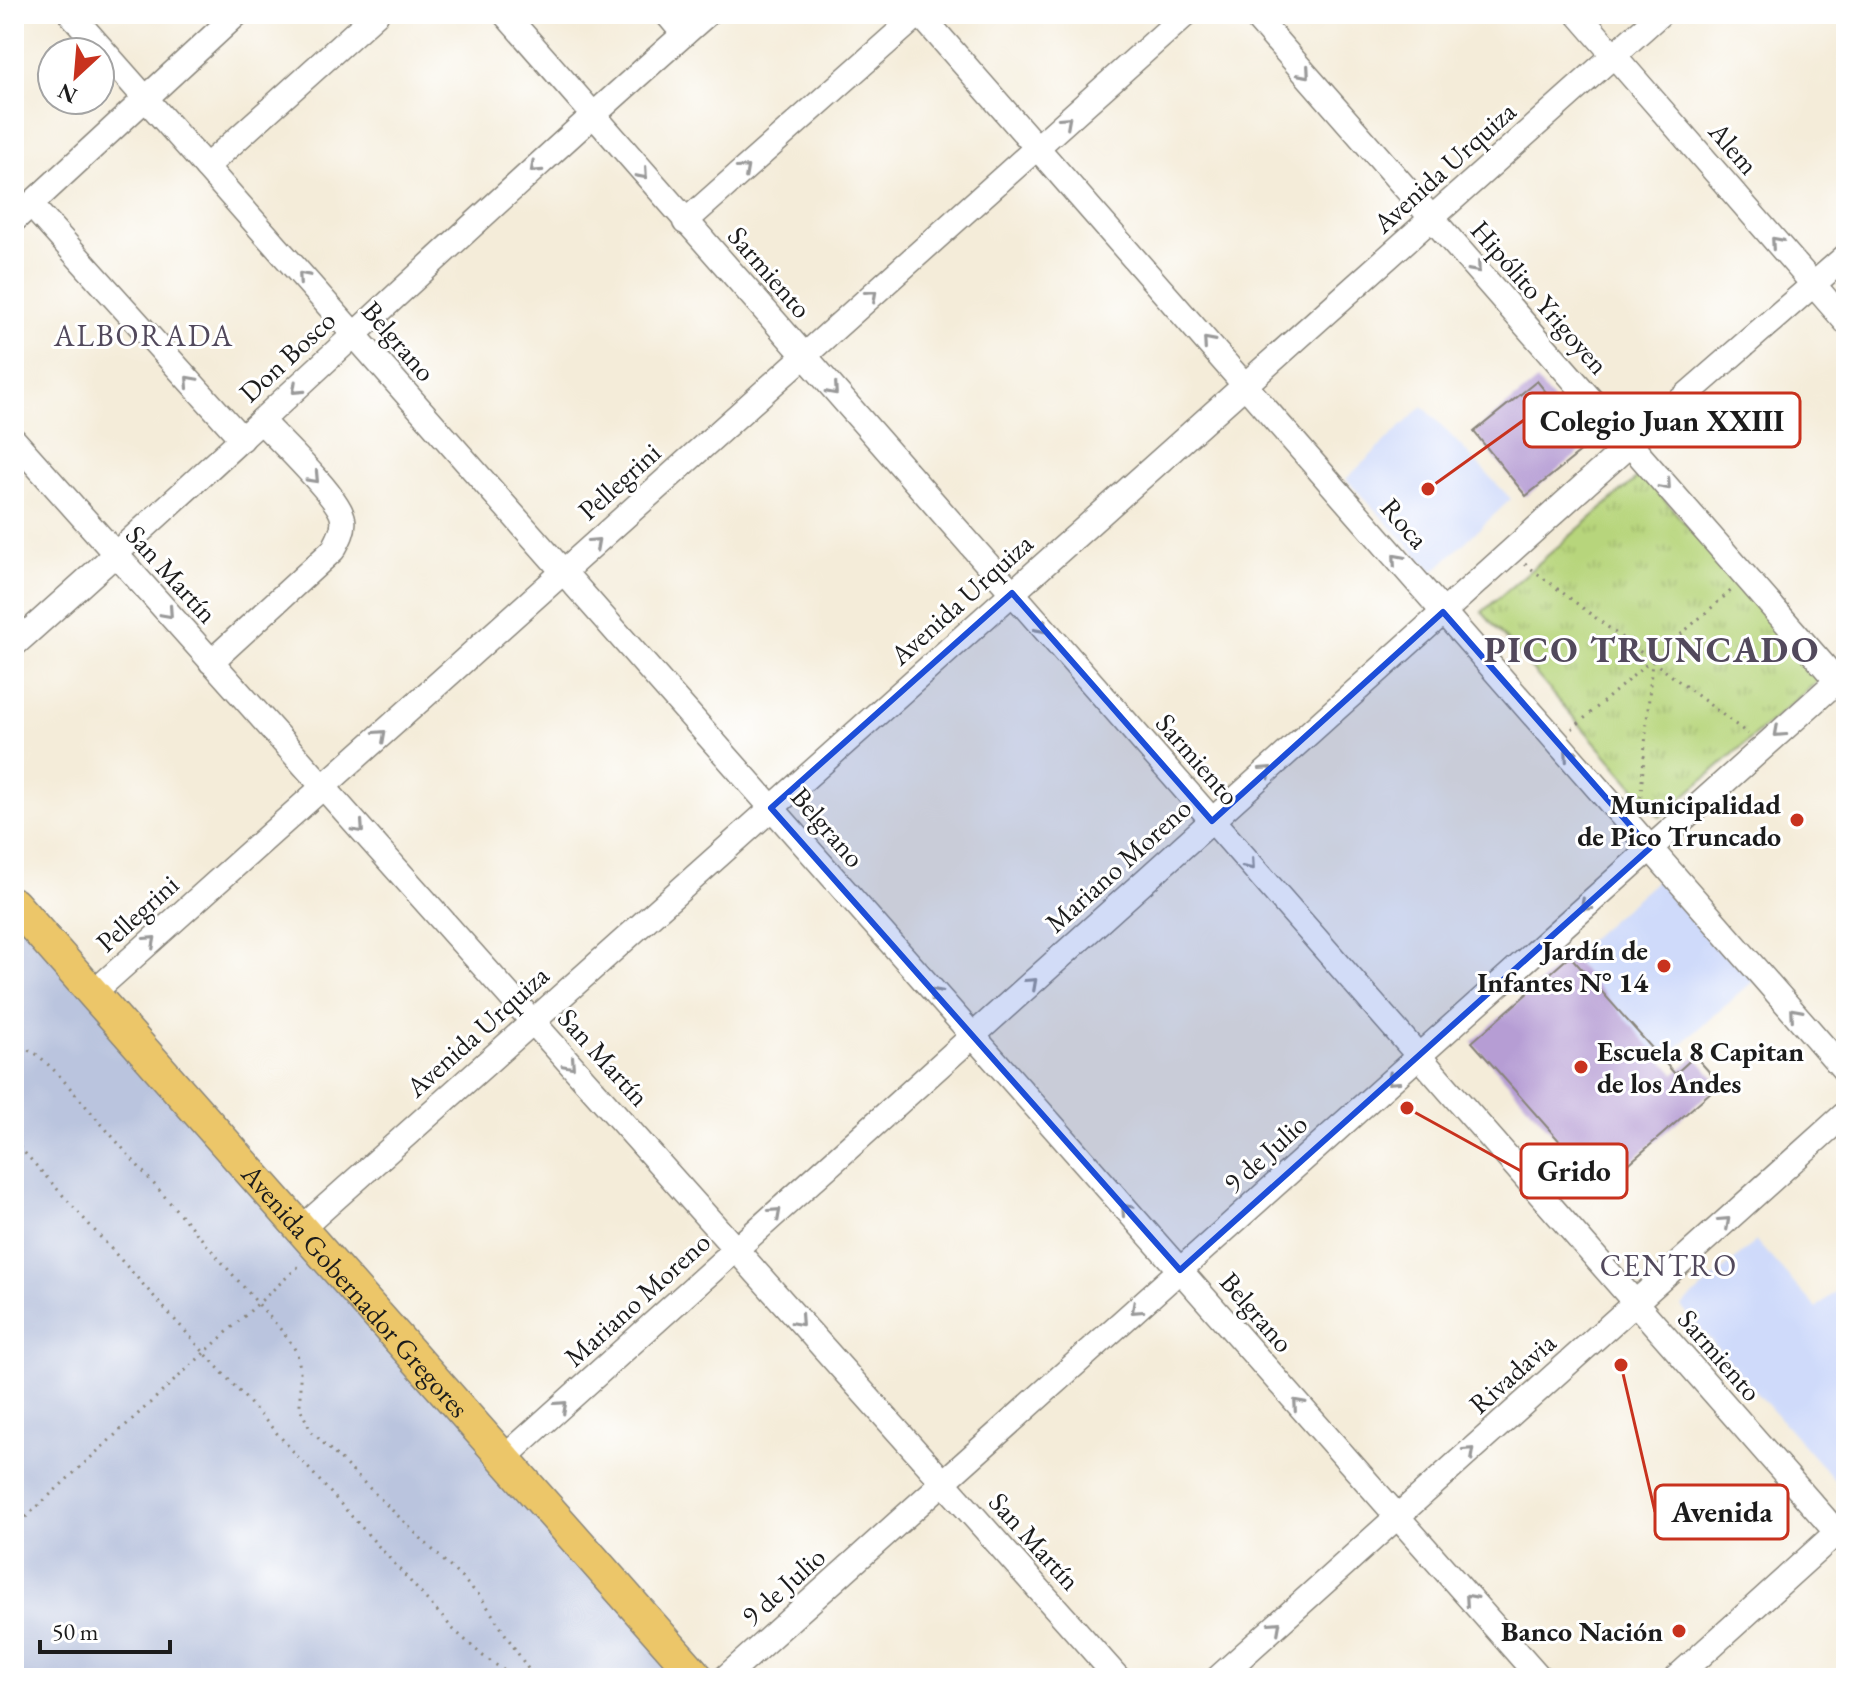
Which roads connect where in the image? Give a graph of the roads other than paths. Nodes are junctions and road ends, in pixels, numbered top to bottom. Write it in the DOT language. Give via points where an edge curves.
graph roads {
  1 [pos="71,14"];
  2 [pos="237,14"];
  3 [pos="376,14"];
  4 [pos="505,14"];
  5 [pos="667,14"];
  6 [pos="707,14"];
  7 [pos="919,14"];
  8 [pos="1186,14"];
  9 [pos="1253,14"];
  10 [pos="1578,14"];
  11 [pos="1660,14"];
  12 [pos="684,34"];
  13 [pos="1614,55"];
  14 [pos="146,99"];
  15 [pos="592,115"];
  16 [pos="1037,148"];
  17 [pos="206,167"];
  18 [pos="22,212"];
  19 [pos="1432,218"];
  20 [pos="685,222"];
  21 [pos="1846,256"];
  22 [pos="1813,285"];
  23 [pos="1846,322"];
  24 [pos="354,336"];
  25 [pos="804,356"];
  26 [pos="1245,385"];
  27 [pos="261,421"];
  28 [pos="242,439"];
  29 [pos="14,440"];
  30 [pos="1629,445"];
  31 [pos="116,555"];
  32 [pos="563,572"];
  33 [pos="1012,593"];
  34 [pos="1443,612"];
  35 [pos="14,645"];
  36 [pos="211,662"];
  37 [pos="1843,681"];
  38 [pos="323,787"];
  39 [pos="771,808"];
  40 [pos="1212,821"];
  41 [pos="1644,840"];
  42 [pos="14,904"];
  43 [pos="93,993"];
  44 [pos="532,1022"];
  45 [pos="973,1036"];
  46 [pos="1418,1056"];
  47 [pos="1846,1072"];
  48 [pos="1846,1113"];
  49 [pos="310,1239"];
  50 [pos="736,1250"];
  51 [pos="1180,1270"];
  52 [pos="1635,1303"];
  53 [pos="504,1458"];
  54 [pos="943,1482"];
  55 [pos="1398,1517"];
  56 [pos="1843,1533"];
  57 [pos="698,1678"];
  58 [pos="725,1678"];
  59 [pos="1118,1678"];
  60 [pos="1218,1678"];
  61 [pos="1540,1678"];
  62 [pos="1676,1678"];
  1 -- 14 [label="street, Belgrano"];
  2 -- 14 [label="street"];
  3 -- 17 [label="street"];
  4 -- 15 [label="street, Sarmiento"];
  5 -- 12 [label="street"];
  6 -- 12 [label="street, Don Bosco"];
  7 -- 16 [label="street, Roca"];
  20 -- 7 [label="street, one-way"];
  16 -- 8 [label="street, Pellegrini, one-way"];
  9 -- 19 [label="street, Hipólito Yrigoyen, one-way"];
  10 -- 13 [label="street, Alem"];
  11 -- 13 [label="street, Avenida Urquiza"];
  12 -- 15 [label="street, Don Bosco"];
  13 -- 19 [label="street, Avenida Urquiza"];
  22 -- 13 [label="street, Alem, one-way"];
  14 -- 17 [label="street, Belgrano"];
  14 -- 18 [label="street"];
  15 -- 20 [label="street, Sarmiento, one-way"];
  15 -- 24 [label="street, Don Bosco, one-way"];
  25 -- 16 [label="street, Pellegrini, one-way"];
  26 -- 16 [label="street, Roca, one-way"];
  24 -- 17 [label="street, Belgrano, one-way"];
  28 -- 18 [label="street, one-way"];
  19 -- 26 [label="street, Avenida Urquiza"];
  19 -- 30 [label="street, Hipólito Yrigoyen, one-way"];
  20 -- 25 [label="street, Sarmiento"];
  21 -- 22 [label="street, Mariano Moreno"];
  22 -- 23 [label="street, Alem"];
  22 -- 30 [label="street, Mariano Moreno"];
  24 -- 27 [label="street, Don Bosco, one-way"];
  24 -- 32 [label="street, Belgrano"];
  32 -- 25 [label="street, Pellegrini, one-way"];
  25 -- 33 [label="street, Sarmiento, one-way"];
  26 -- 33 [label="street, Avenida Urquiza"];
  34 -- 26 [label="street, Roca, one-way"];
  27 -- 28 [label="street, Don Bosco"];
  27 -- 36 [label="street, one-way" via="332,497 344,518 333,550"];
  28 -- 31 [label="street, Don Bosco"];
  29 -- 31 [label="street, San Martín"];
  30 -- 34 [label="street, Mariano Moreno"];
  30 -- 37 [label="street, Hipólito Yrigoyen, one-way"];
  31 -- 35 [label="street, Don Bosco"];
  31 -- 36 [label="street, San Martín, one-way"];
  38 -- 32 [label="street, Pellegrini, one-way"];
  32 -- 39 [label="street, Belgrano"];
  33 -- 39 [label="street, Avenida Urquiza"];
  33 -- 40 [label="street, Sarmiento, one-way"];
  40 -- 34 [label="street, Mariano Moreno, one-way"];
  41 -- 34 [label="street, Roca, one-way"];
  36 -- 38 [label="street, San Martín"];
  37 -- 41 [label="street, 9 de Julio, one-way"];
  43 -- 38 [label="street, Pellegrini, one-way"];
  38 -- 44 [label="street, San Martín, one-way"];
  39 -- 44 [label="street, Avenida Urquiza"];
  45 -- 39 [label="street, Belgrano, one-way"];
  45 -- 40 [label="street, Mariano Moreno, one-way"];
  40 -- 46 [label="street, Sarmiento, one-way"];
  41 -- 46 [label="street, 9 de Julio, one-way"];
  47 -- 41 [label="street, Roca, one-way"];
  42 -- 43 [label="main road, Avenida Gobernador Gregores"];
  43 -- 49 [label="main road, Avenida Gobernador Gregores"];
  44 -- 49 [label="street, Avenida Urquiza"];
  44 -- 50 [label="street, San Martín, one-way"];
  50 -- 45 [label="street, Mariano Moreno, one-way"];
  51 -- 45 [label="street, Belgrano, one-way"];
  46 -- 51 [label="street, 9 de Julio, one-way"];
  46 -- 52 [label="street, Sarmiento"];
  52 -- 48 [label="street, Rivadavia, one-way"];
  49 -- 53 [label="main road, Avenida Gobernador Gregores"];
  53 -- 50 [label="street, Mariano Moreno, one-way"];
  50 -- 54 [label="street, San Martín, one-way"];
  51 -- 54 [label="street, 9 de Julio, one-way"];
  55 -- 51 [label="street, Belgrano, one-way"];
  55 -- 52 [label="street, Rivadavia, one-way"];
  52 -- 56 [label="street, Sarmiento"];
  53 -- 57 [label="main road, Avenida Gobernador Gregores"];
  54 -- 58 [label="street, 9 de Julio"];
  54 -- 59 [label="street, San Martín"];
  60 -- 55 [label="street, Rivadavia, one-way"];
  61 -- 55 [label="street, Belgrano, one-way"];
  56 -- 62 [label="street"];
}
